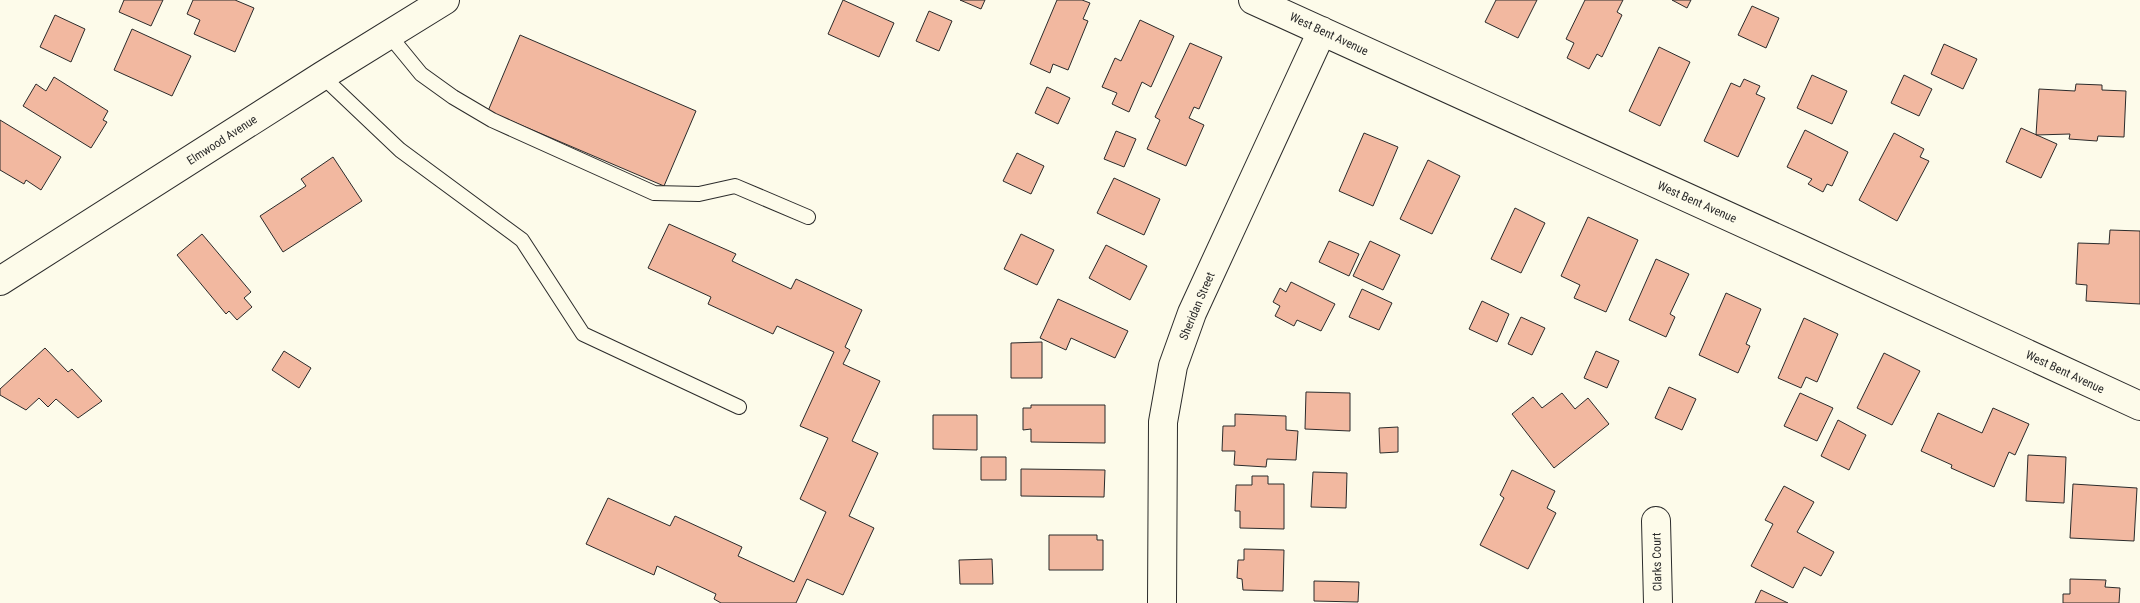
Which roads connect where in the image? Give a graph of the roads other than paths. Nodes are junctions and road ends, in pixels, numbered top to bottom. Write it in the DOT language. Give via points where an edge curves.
graph roads {
  1 [pos="445,0"];
  2 [pos="1254,0"];
  3 [pos="1322,32"];
  4 [pos="389,35"];
  5 [pos="322,76"];
  6 [pos="808,217"];
  7 [pos="0,281"];
  8 [pos="2140,406"];
  9 [pos="739,407"];
  10 [pos="1656,521"];
  11 [pos="1162,603"];
  12 [pos="1658,603"];
  1 -- 4 [label="street, Elmwood Avenue"];
  2 -- 3 [label="street, West Bent Avenue"];
  3 -- 8 [label="street, West Bent Avenue"];
  3 -- 11 [label="street, Sheridan Street" via="1192,313 1173,366 1163,422"];
  4 -- 5 [label="street, Elmwood Avenue"];
  4 -- 6 [label="lane" via="421,74 453,97 492,120 654,193 699,194 735,186"];
  5 -- 7 [label="street, Elmwood Avenue"];
  5 -- 9 [label="lane" via="400,150 522,240 583,334"];
  10 -- 12 [label="street, Clarks Court"];
}
